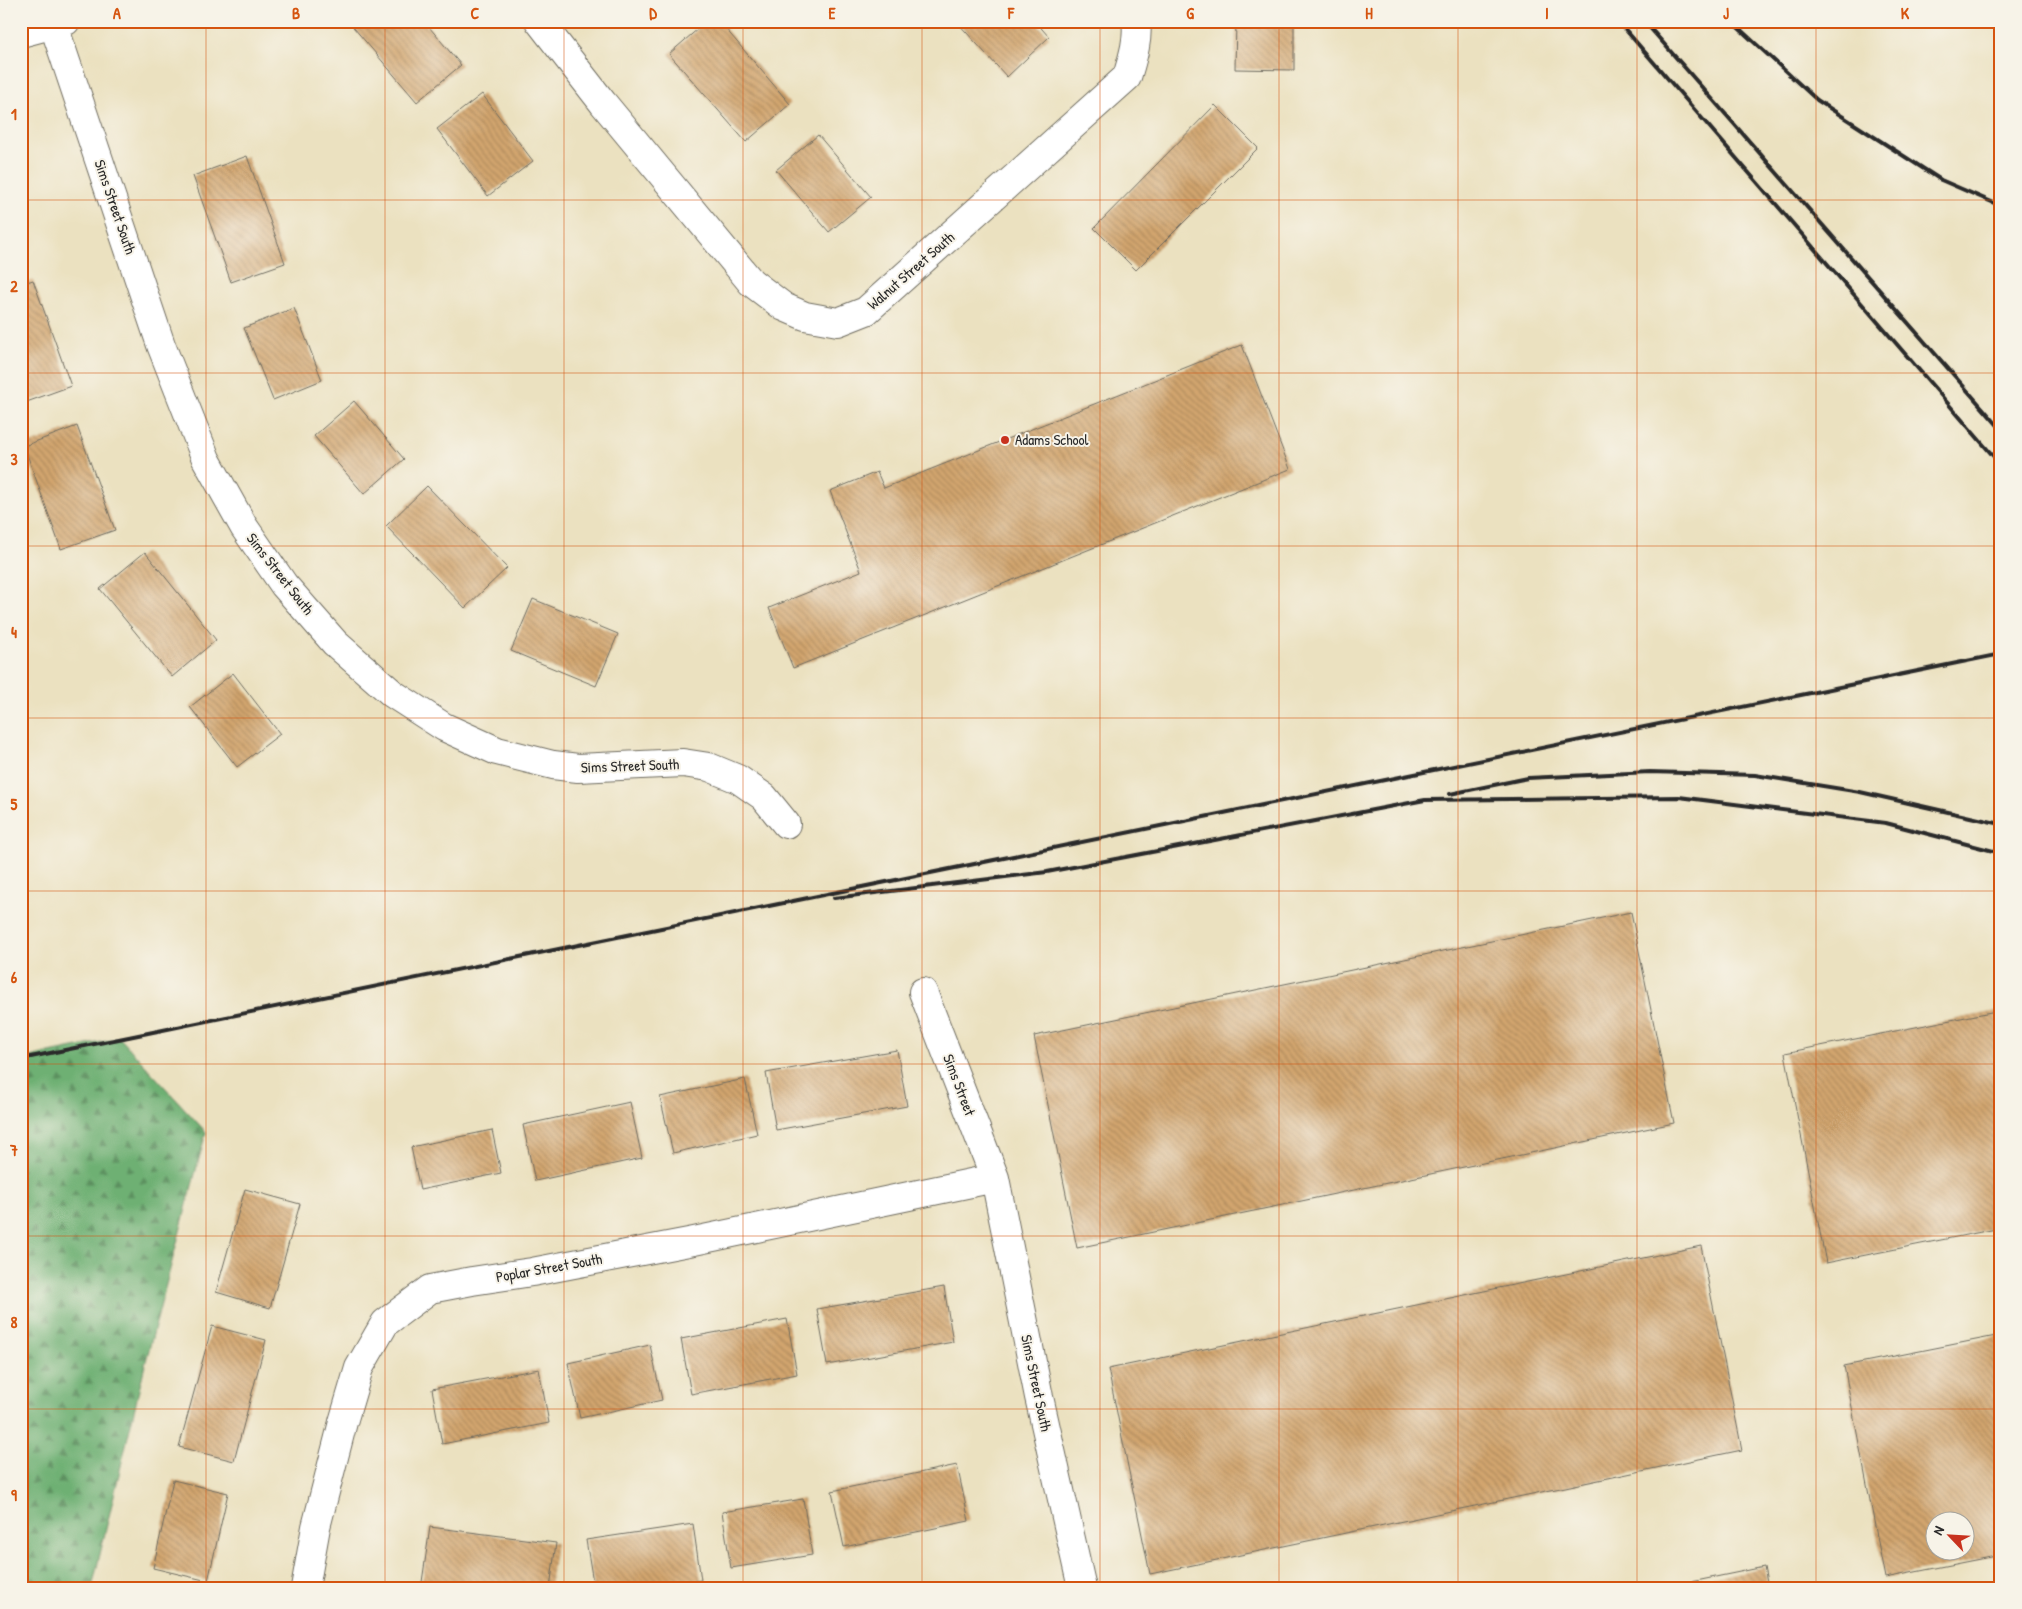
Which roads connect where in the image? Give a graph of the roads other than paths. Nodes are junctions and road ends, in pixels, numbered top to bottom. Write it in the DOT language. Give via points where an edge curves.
graph roads {
  1 [pos="539,21"];
  2 [pos="1136,21"];
  3 [pos="60,24"];
  4 [pos="21,34"];
  5 [pos="786,824"];
  6 [pos="922,992"];
  7 [pos="995,1178"];
  8 [pos="305,1588"];
  9 [pos="1082,1588"];
  1 -- 2 [label="street, Walnut Street South" via="751,282 784,307 805,316 838,322 866,312 1127,77 1134,54"];
  3 -- 4 [label="street"];
  3 -- 5 [label="street, Sims Street South" via="161,345 206,459 244,527 279,578 335,643 393,694 444,727 497,750 578,768 683,763 708,767 738,779 764,797"];
  6 -- 7 [label="street, Sims Street"];
  7 -- 8 [label="street, Poplar Street South" via="684,1243 430,1289 385,1324 359,1368 316,1527"];
  7 -- 9 [label="street, Sims Street South" via="1038,1397"];
}
